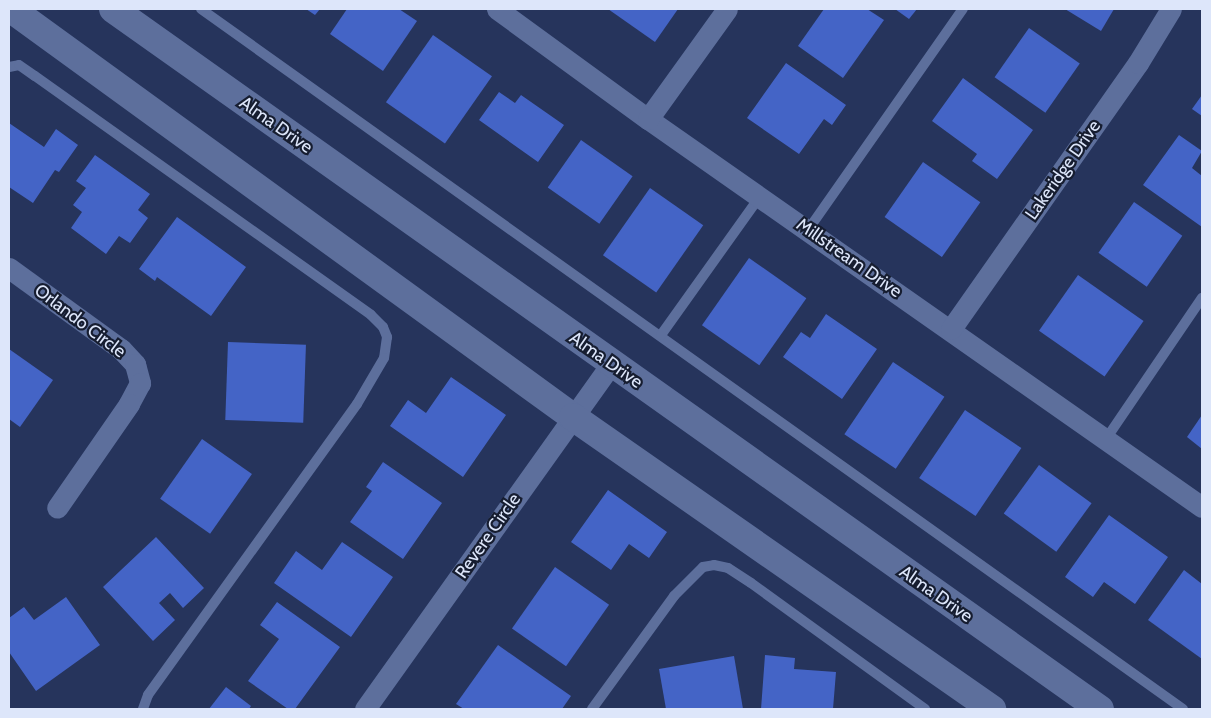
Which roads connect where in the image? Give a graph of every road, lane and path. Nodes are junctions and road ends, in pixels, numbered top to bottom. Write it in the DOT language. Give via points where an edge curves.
graph roads {
  1 [pos="11,9"];
  2 [pos="113,9"];
  3 [pos="201,9"];
  4 [pos="497,9"];
  5 [pos="727,9"];
  6 [pos="963,9"];
  7 [pos="1171,9"];
  8 [pos="9,67"];
  9 [pos="648,118"];
  10 [pos="760,196"];
  11 [pos="808,230"];
  12 [pos="9,268"];
  13 [pos="1202,298"];
  14 [pos="951,329"];
  15 [pos="661,335"];
  16 [pos="611,364"];
  17 [pos="573,417"];
  18 [pos="1106,439"];
  19 [pos="1202,507"];
  20 [pos="57,508"];
  21 [pos="143,709"];
  22 [pos="366,709"];
  23 [pos="592,709"];
  24 [pos="925,709"];
  25 [pos="992,709"];
  26 [pos="1100,709"];
  27 [pos="1183,709"];
  1 -- 17 [label="main road"];
  2 -- 16 [label="main road, Alma Drive"];
  3 -- 15 [label="lane"];
  4 -- 9 [label="street, Millstream Drive"];
  5 -- 9 [label="street"];
  6 -- 11 [label="lane"];
  7 -- 14 [label="street, Lakeridge Drive" via="1138,63"];
  8 -- 21 [label="lane" via="19,65 371,315 383,327 387,337 384,358 357,404 148,695"];
  9 -- 10 [label="street, Millstream Drive"];
  10 -- 11 [label="street, Millstream Drive"];
  10 -- 15 [label="lane"];
  11 -- 14 [label="street, Millstream Drive"];
  12 -- 20 [label="street, Orlando Circle" via="121,349 135,364 140,383"];
  13 -- 18 [label="lane"];
  14 -- 18 [label="street, Millstream Drive"];
  15 -- 27 [label="lane"];
  16 -- 17 [label="street, Revere Circle"];
  16 -- 26 [label="main road, Alma Drive"];
  17 -- 22 [label="street, Revere Circle"];
  17 -- 25 [label="main road"];
  18 -- 19 [label="street, Millstream Drive"];
  23 -- 24 [label="lane" via="674,596 703,567 714,565 728,568 750,583"];
}
